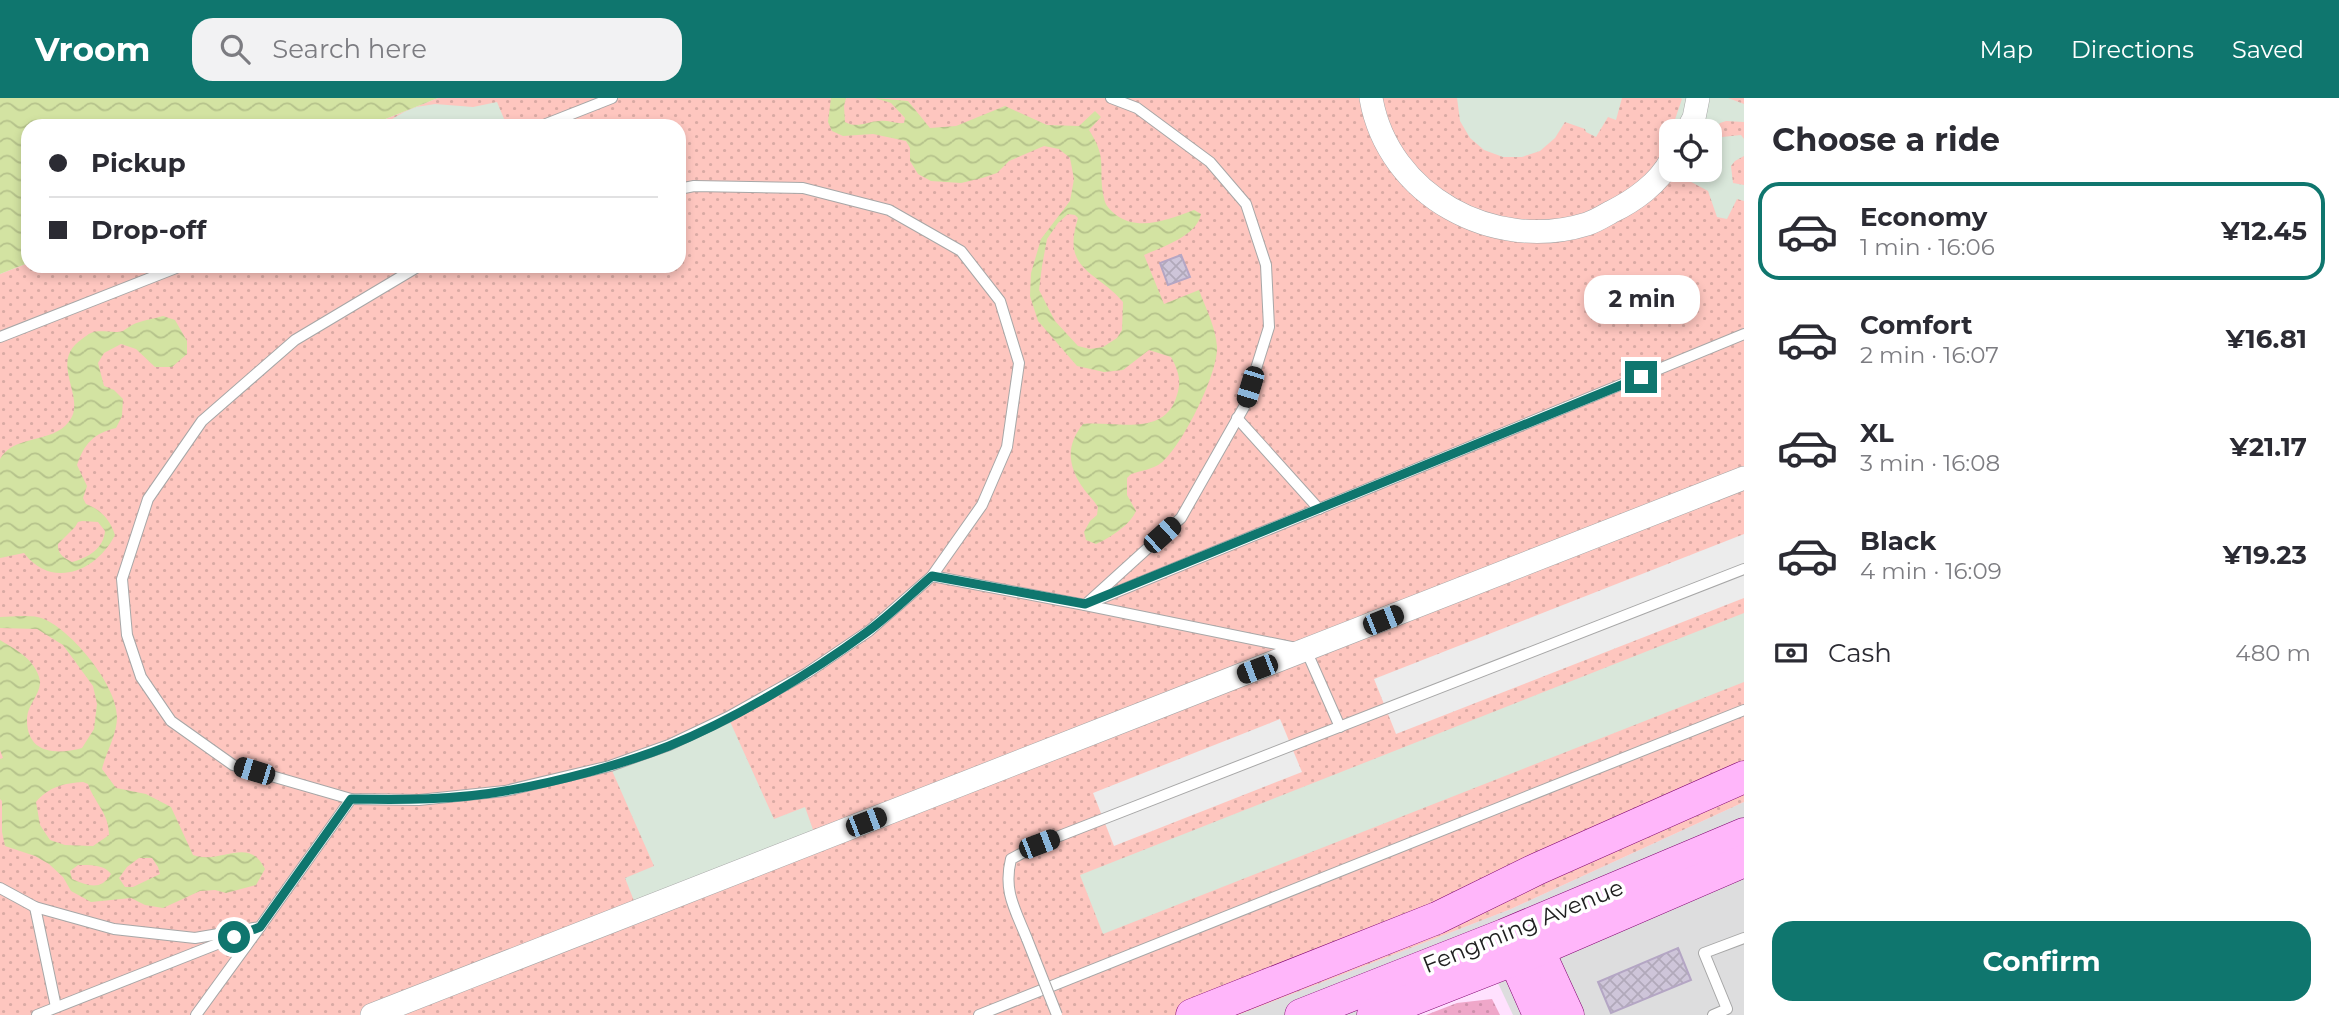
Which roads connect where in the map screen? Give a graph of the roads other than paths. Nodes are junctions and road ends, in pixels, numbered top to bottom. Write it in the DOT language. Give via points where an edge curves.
graph roads {
  1 [pos="612,98"];
  2 [pos="1111,98"];
  3 [pos="1371,98"];
  4 [pos="1698,98"];
  5 [pos="559,119"];
  6 [pos="1693,119"];
  7 [pos="1659,176"];
  8 [pos="686,188"];
  9 [pos="163,273"];
  10 [pos="407,273"];
  11 [pos="1744,334"];
  12 [pos="0,337"];
  13 [pos="1237,418"];
  14 [pos="1744,478"];
  15 [pos="1319,509"];
  16 [pos="1744,569"];
  17 [pos="932,576"];
  18 [pos="1085,604"];
  19 [pos="1306,650"];
  20 [pos="1744,710"];
  21 [pos="1340,727"];
  22 [pos="1744,777"];
  23 [pos="351,799"];
  24 [pos="1744,834"];
  25 [pos="1744,861"];
  26 [pos="0,888"];
  27 [pos="35,907"];
  28 [pos="260,927"];
  29 [pos="1744,938"];
  30 [pos="1521,943"];
  31 [pos="56,1007"];
  32 [pos="37,1015"];
  33 [pos="196,1015"];
  34 [pos="372,1015"];
  35 [pos="979,1015"];
  36 [pos="1057,1015"];
  37 [pos="1192,1015"];
  38 [pos="1301,1015"];
  39 [pos="1373,1015"];
  40 [pos="1539,1015"];
  41 [pos="1567,1015"];
  42 [pos="1713,1015"];
  1 -- 5 [label="lane"];
  2 -- 13 [label="lane" via="1137,108 1210,162 1246,204 1266,265 1269,327"];
  3 -- 7 [label="street" via="1375,121 1400,167 1438,202 1485,225 1536,232 1588,224 1631,202"];
  4 -- 6 [label="street"];
  8 -- 17 [label="lane" via="803,188 889,210 961,251 1000,301 1019,363 1007,447 982,505"];
  9 -- 12 [label="lane"];
  10 -- 23 [label="lane" via="295,341 202,421 148,499 122,579 127,635 141,677 171,721 233,765"];
  11 -- 15 [label="lane"];
  13 -- 15 [label="lane"];
  13 -- 18 [label="lane" via="1181,518"];
  14 -- 19 [label="street"];
  15 -- 18 [label="lane"];
  16 -- 21 [label="lane"];
  17 -- 18 [label="lane"];
  17 -- 23 [label="lane" via="869,631 807,673 670,745 610,766 505,791 419,800"];
  18 -- 19 [label="lane"];
  19 -- 21 [label="lane"];
  19 -- 34 [label="street"];
  20 -- 35 [label="lane"];
  21 -- 36 [label="lane, bridge" via="1011,859 1009,894"];
  22 -- 37 [label="main road" via="1437,918"];
  23 -- 28 [label="lane"];
  24 -- 30 [label="main road, Fengming Avenue"];
  25 -- 30 [label="main road, Fengming Avenue"];
  26 -- 27 [label="lane"];
  27 -- 28 [label="lane" via="114,929 195,938"];
  27 -- 31 [label="lane"];
  28 -- 31 [label="lane"];
  28 -- 33 [label="lane"];
  29 -- 42 [label="lane" via="1704,953 1727,1009"];
  30 -- 38 [label="main road, Fengming Avenue"];
  30 -- 39 [label="main road, Fengming Avenue"];
  30 -- 40 [label="main road"];
  30 -- 41 [label="main road"];
  31 -- 32 [label="lane"];
}
